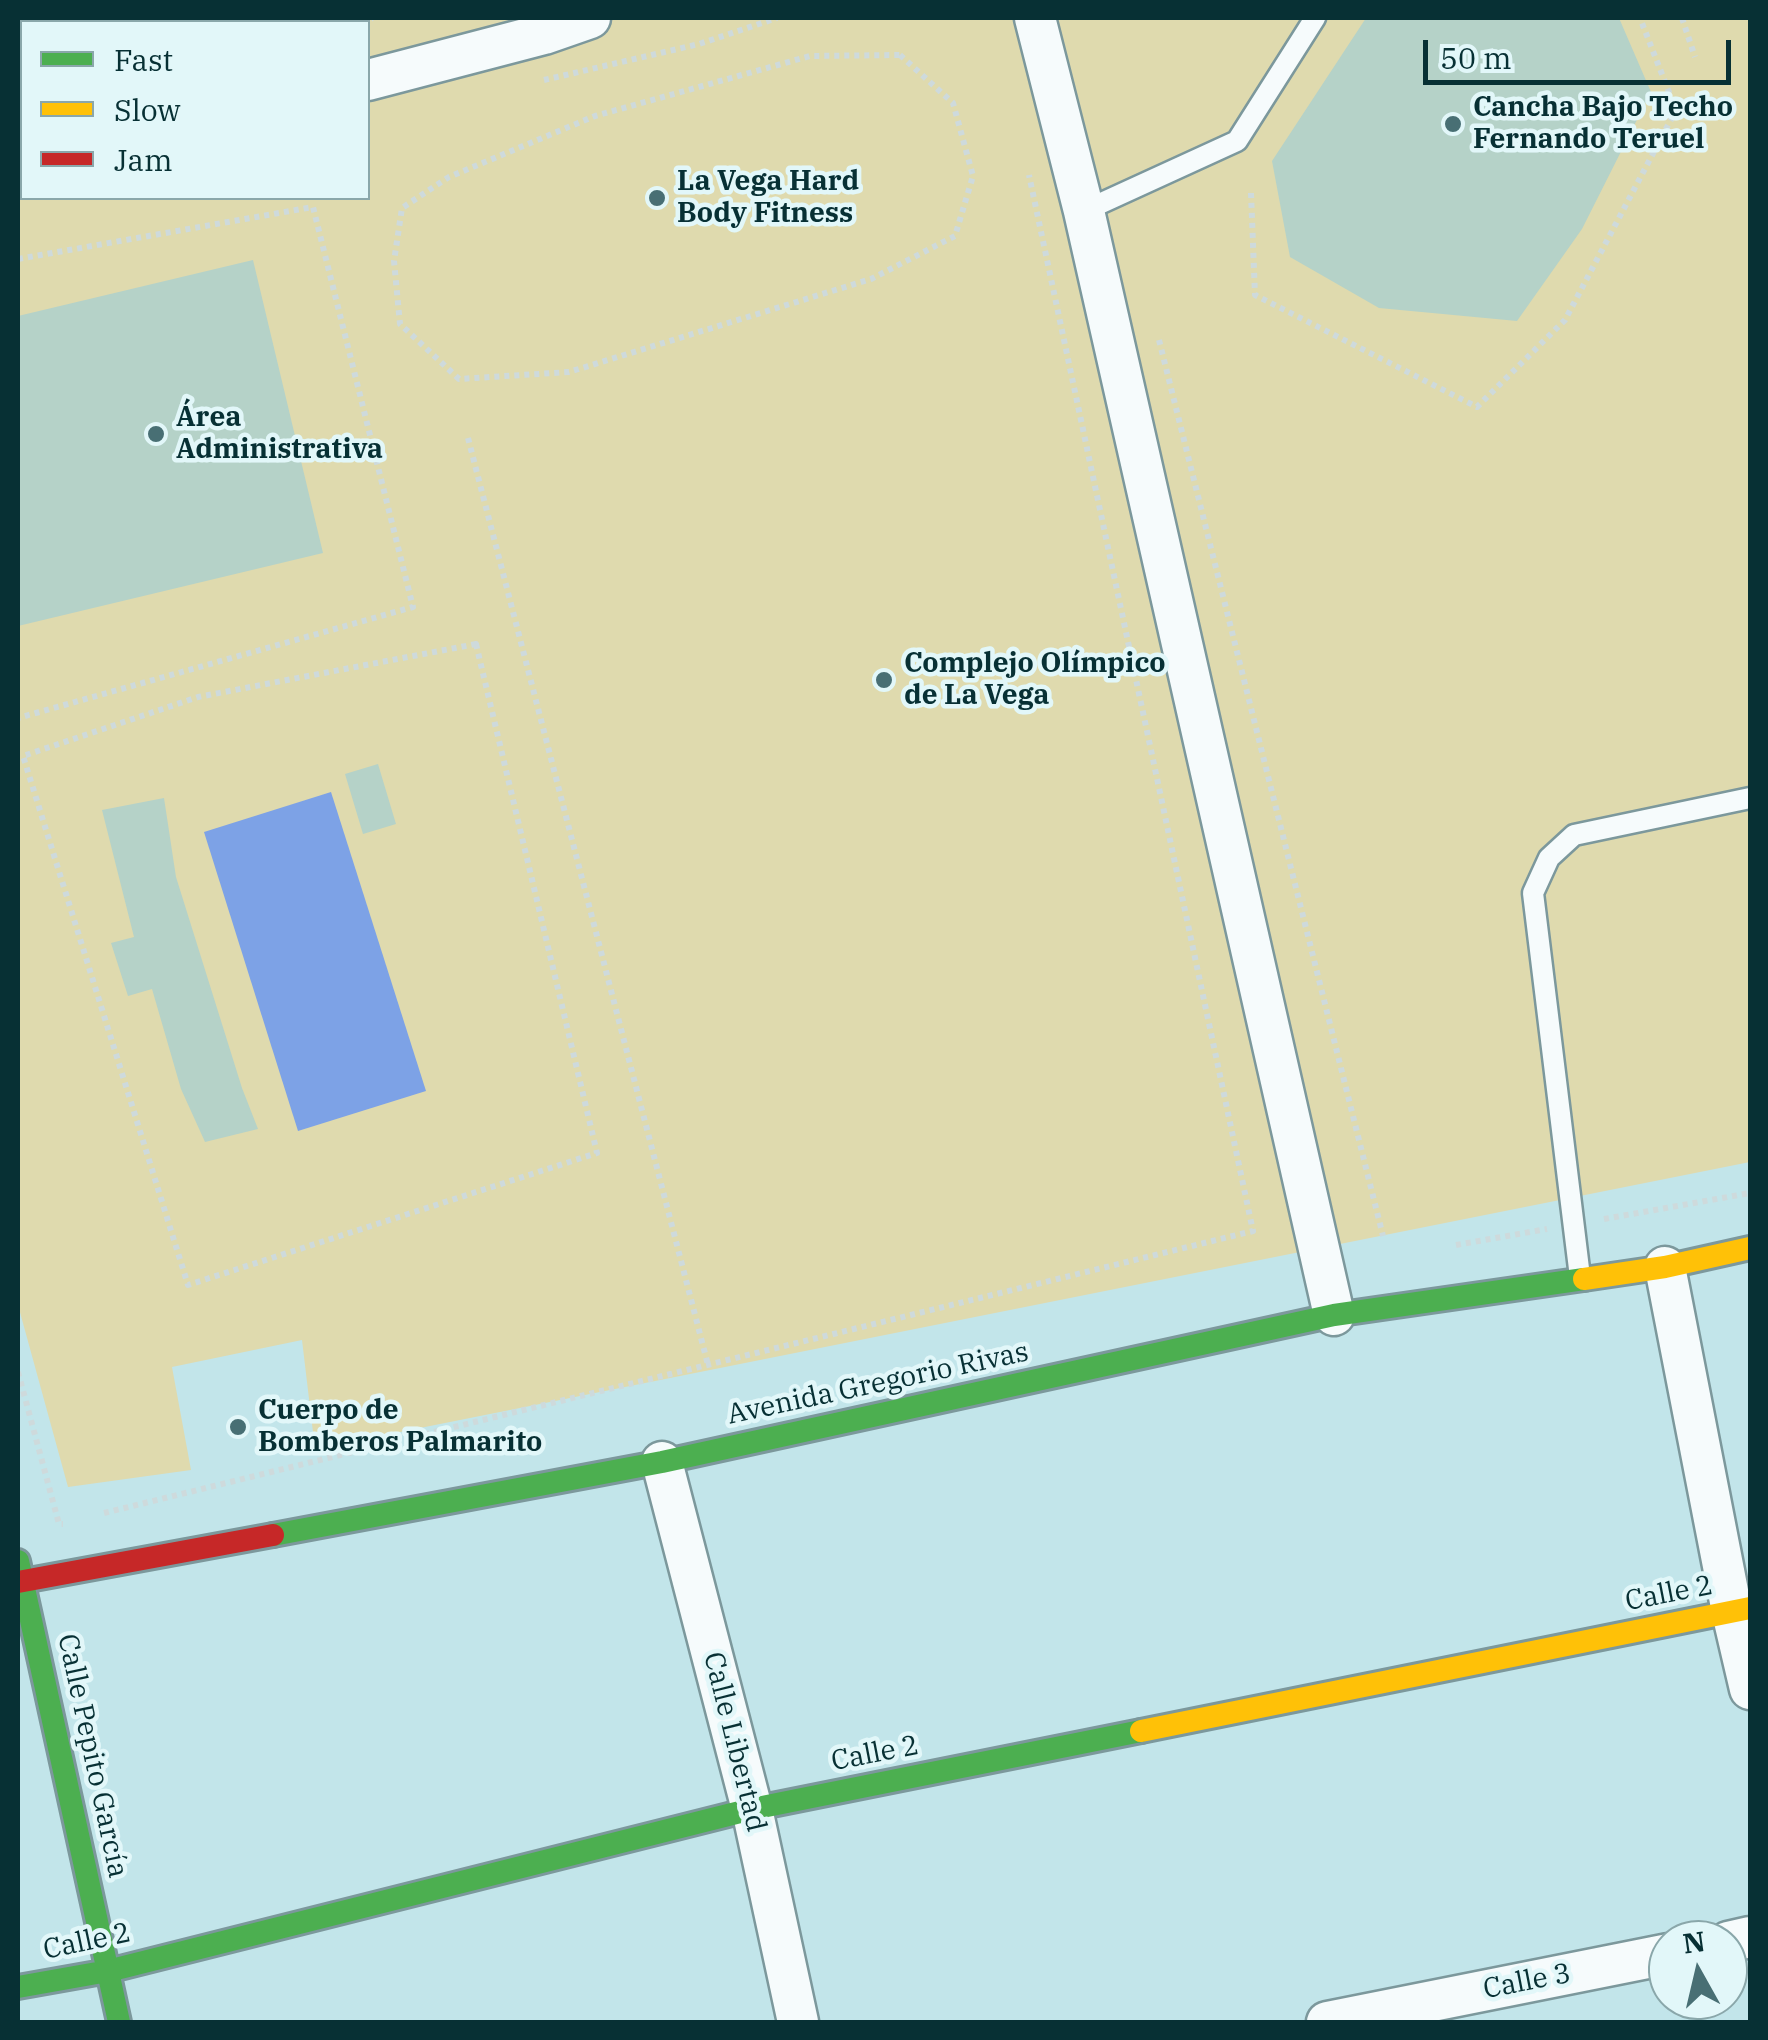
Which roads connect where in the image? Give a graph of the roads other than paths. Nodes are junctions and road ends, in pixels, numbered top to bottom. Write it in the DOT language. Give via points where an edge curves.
graph roads {
  1 [pos="590,18"];
  2 [pos="1035,18"];
  3 [pos="1315,18"];
  4 [pos="370,79"];
  5 [pos="1084,211"];
  6 [pos="1750,798"];
  7 [pos="1750,1248"];
  8 [pos="1665,1267"];
  9 [pos="1580,1279"];
  10 [pos="1334,1315"];
  11 [pos="662,1462"];
  12 [pos="19,1575"];
  13 [pos="1741,1610"];
  14 [pos="1750,1689"];
  15 [pos="752,1809"];
  16 [pos="1648,1958"];
  17 [pos="108,1970"];
  18 [pos="18,1987"];
  19 [pos="119,2022"];
  20 [pos="798,2022"];
  21 [pos="1327,2022"];
  1 -- 4 [label="street"];
  2 -- 5 [label="street"];
  3 -- 5 [label="lane" via="1238,142"];
  5 -- 10 [label="street"];
  6 -- 9 [label="lane" via="1574,835 1549,858 1534,893"];
  7 -- 8 [label="street, Avenida Gregorio Rivas"];
  8 -- 9 [label="street, Avenida Gregorio Rivas"];
  8 -- 13 [label="street"];
  9 -- 10 [label="street, Avenida Gregorio Rivas"];
  10 -- 11 [label="street, Avenida Gregorio Rivas"];
  11 -- 12 [label="street, Avenida Gregorio Rivas"];
  11 -- 15 [label="street, Calle Libertad"];
  12 -- 17 [label="street, Calle Pepito García"];
  13 -- 14 [label="street"];
  13 -- 15 [label="street, Calle 2"];
  15 -- 17 [label="street, Calle 2"];
  15 -- 20 [label="street, Calle Libertad"];
  16 -- 21 [label="street, Calle 3"];
  17 -- 18 [label="street, Calle 2"];
  17 -- 19 [label="street, Calle Pepito García"];
}
